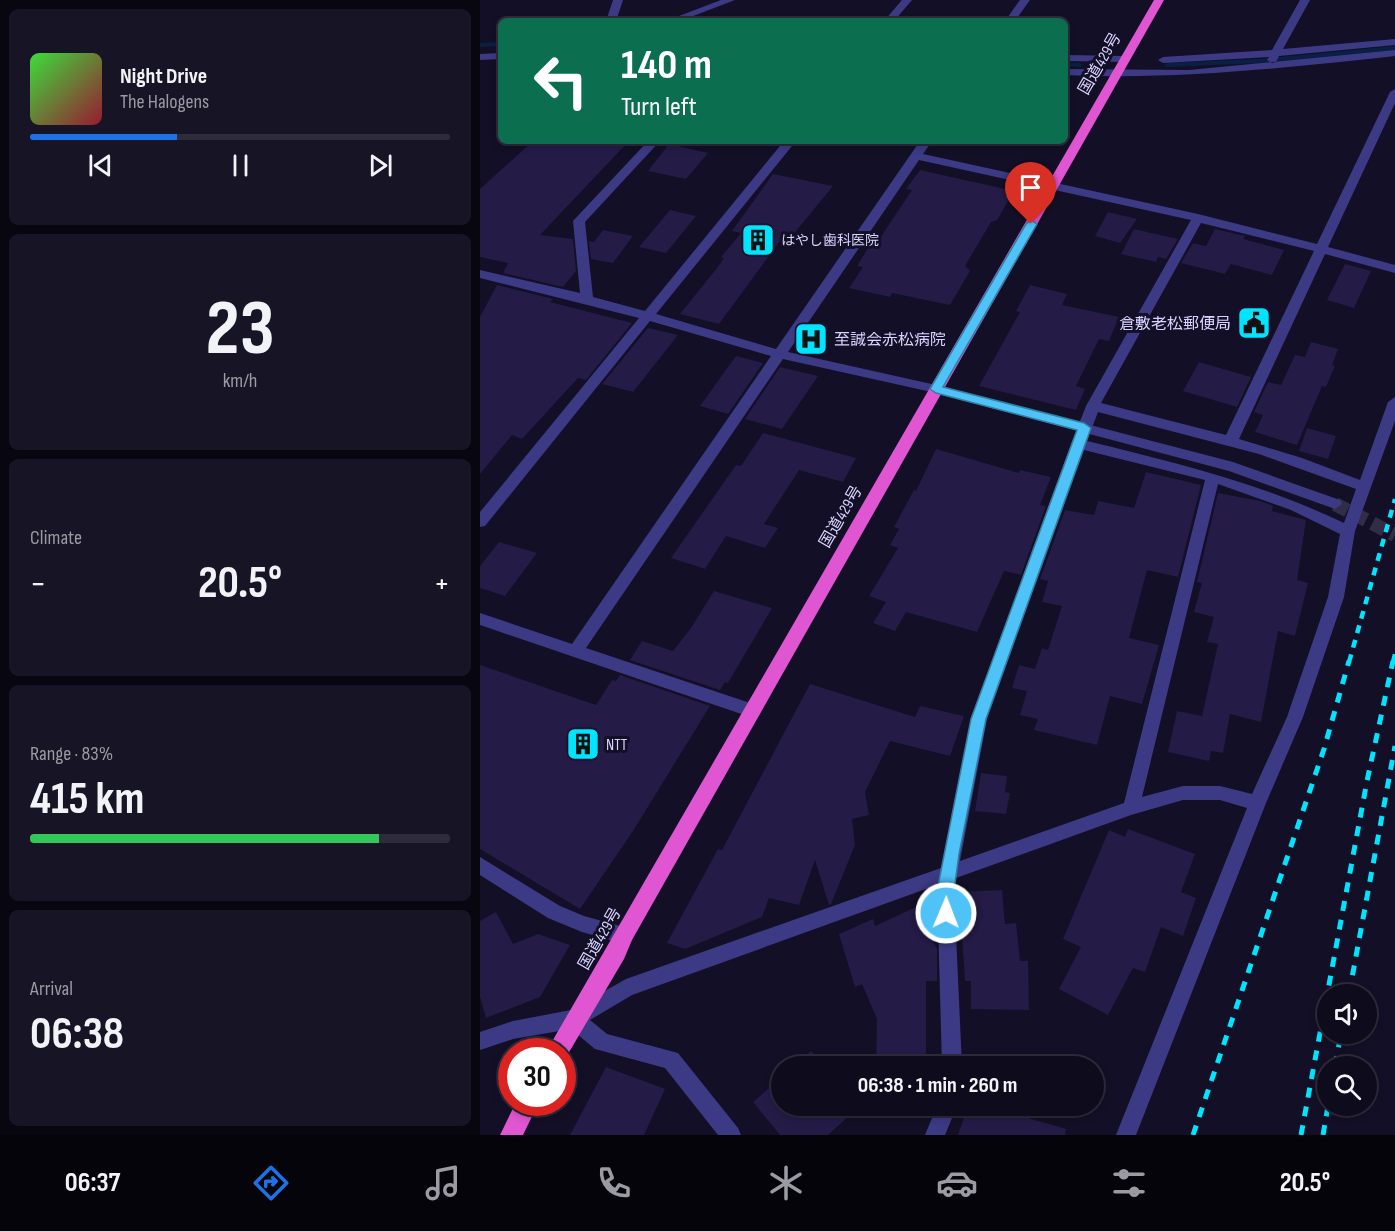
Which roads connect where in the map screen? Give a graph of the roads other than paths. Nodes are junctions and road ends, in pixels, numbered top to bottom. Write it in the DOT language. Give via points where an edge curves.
graph roads {
  1 [pos="618,0"];
  2 [pos="730,0"];
  3 [pos="907,0"];
  4 [pos="1025,0"];
  5 [pos="1159,0"];
  6 [pos="1305,0"];
  7 [pos="612,18"];
  8 [pos="679,18"];
  9 [pos="892,18"];
  10 [pos="1012,18"];
  11 [pos="1395,42"];
  12 [pos="1395,53"];
  13 [pos="498,56"];
  14 [pos="480,57"];
  15 [pos="1068,58"];
  16 [pos="1163,60"];
  17 [pos="1272,60"];
  18 [pos="1121,66"];
  19 [pos="1068,72"];
  20 [pos="1395,92"];
  21 [pos="651,144"];
  22 [pos="787,144"];
  23 [pos="924,144"];
  24 [pos="916,156"];
  25 [pos="1053,186"];
  26 [pos="1198,218"];
  27 [pos="1323,248"];
  28 [pos="1395,269"];
  29 [pos="480,274"];
  30 [pos="587,299"];
  31 [pos="648,318"];
  32 [pos="780,354"];
  33 [pos="936,389"];
  34 [pos="1395,402"];
  35 [pos="1093,406"];
  36 [pos="1084,428"];
  37 [pos="1231,440"];
  38 [pos="1078,444"];
  39 [pos="1214,477"];
  40 [pos="1364,487"];
  41 [pos="1335,504"];
  42 [pos="480,522"];
  43 [pos="1348,531"];
  44 [pos="480,619"];
  45 [pos="576,650"];
  46 [pos="753,711"];
  47 [pos="1257,803"];
  48 [pos="1131,808"];
  49 [pos="480,865"];
  50 [pos="948,875"];
  51 [pos="624,935"];
  52 [pos="574,1019"];
  53 [pos="564,1038"];
  54 [pos="480,1041"];
  55 [pos="952,1056"];
  56 [pos="520,1116"];
  57 [pos="943,1116"];
  58 [pos="510,1135"];
  59 [pos="731,1135"];
  60 [pos="935,1135"];
  61 [pos="1126,1135"];
  1 -- 7 [label="street"];
  2 -- 8 [label="street"];
  3 -- 9 [label="street"];
  4 -- 10 [label="street"];
  5 -- 18 [label="highway, 国道429号"];
  6 -- 17 [label="street"];
  11 -- 17 [label="street"];
  12 -- 17 [label="street"];
  13 -- 14 [label="street"];
  15 -- 18 [label="street"];
  16 -- 17 [label="street"];
  17 -- 18 [label="street"];
  18 -- 19 [label="street"];
  18 -- 25 [label="highway, 国道429号"];
  20 -- 27 [label="street"];
  21 -- 30 [label="street" via="579,221"];
  22 -- 31 [label="street"];
  23 -- 24 [label="street"];
  24 -- 25 [label="street"];
  24 -- 32 [label="street"];
  25 -- 26 [label="street"];
  25 -- 33 [label="highway, 国道429号"];
  26 -- 27 [label="street"];
  26 -- 35 [label="street"];
  27 -- 28 [label="street"];
  27 -- 37 [label="street"];
  29 -- 30 [label="street"];
  30 -- 31 [label="street"];
  31 -- 32 [label="street"];
  31 -- 42 [label="street"];
  32 -- 33 [label="street"];
  32 -- 45 [label="street"];
  33 -- 36 [label="street"];
  33 -- 46 [label="highway, 国道429号"];
  34 -- 40 [label="street"];
  35 -- 36 [label="street"];
  35 -- 37 [label="street"];
  36 -- 38 [label="street"];
  36 -- 41 [label="street" via="1233,467"];
  37 -- 40 [label="street"];
  38 -- 39 [label="street"];
  38 -- 50 [label="street" via="979,719"];
  39 -- 43 [label="street" via="1296,506"];
  39 -- 48 [label="street"];
  40 -- 43 [label="street"];
  43 -- 47 [label="street" via="1332,608 1295,717"];
  44 -- 45 [label="street"];
  45 -- 46 [label="street"];
  46 -- 51 [label="highway, 国道429号"];
  47 -- 48 [label="street" via="1220,793 1183,793"];
  47 -- 61 [label="street"];
  48 -- 50 [label="street"];
  49 -- 51 [label="street" via="554,912"];
  50 -- 52 [label="street" via="626,988"];
  50 -- 55 [label="street" via="945,891"];
  51 -- 52 [label="highway, 国道429号"];
  52 -- 53 [label="highway, 国道429号"];
  52 -- 54 [label="street" via="513,1030"];
  52 -- 59 [label="street" via="602,1042 671,1060"];
  56 -- 58 [label="highway"];
  57 -- 60 [label="street"];
}
